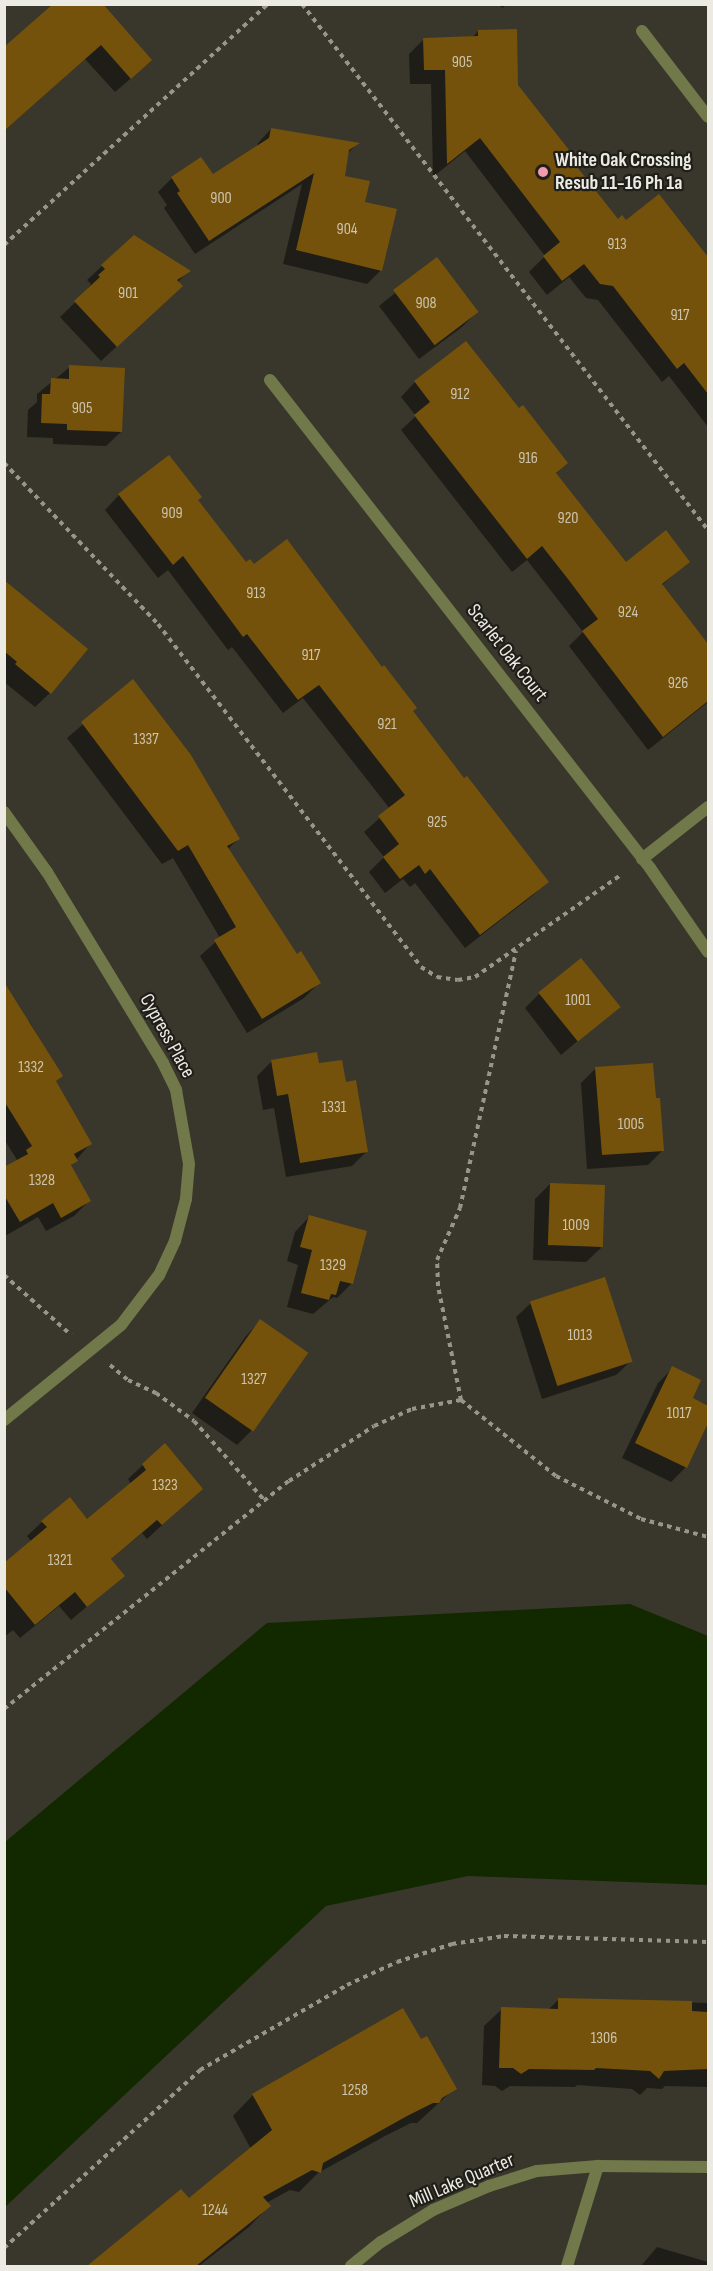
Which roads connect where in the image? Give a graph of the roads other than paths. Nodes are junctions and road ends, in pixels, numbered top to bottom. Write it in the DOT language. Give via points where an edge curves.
graph roads {
  1 [pos="642,32"];
  2 [pos="708,117"];
  3 [pos="270,380"];
  4 [pos="708,807"];
  5 [pos="4,812"];
  6 [pos="642,859"];
  7 [pos="708,952"];
  8 [pos="4,1420"];
  9 [pos="598,2166"];
  10 [pos="708,2167"];
  11 [pos="351,2266"];
  12 [pos="567,2266"];
  1 -- 2 [label="street"];
  3 -- 6 [label="street, Scarlet Oak Court"];
  4 -- 6 [label="street"];
  5 -- 8 [label="street, Cypress Place" via="47,872 163,1063 182,1113 189,1164 176,1240 159,1275 121,1325"];
  6 -- 7 [label="street, Scarlet Oak Court"];
  9 -- 10 [label="street, Mill Lake Quarter"];
  9 -- 11 [label="street, Mill Lake Quarter" via="537,2171 489,2186 433,2210"];
  9 -- 12 [label="street"];
}
